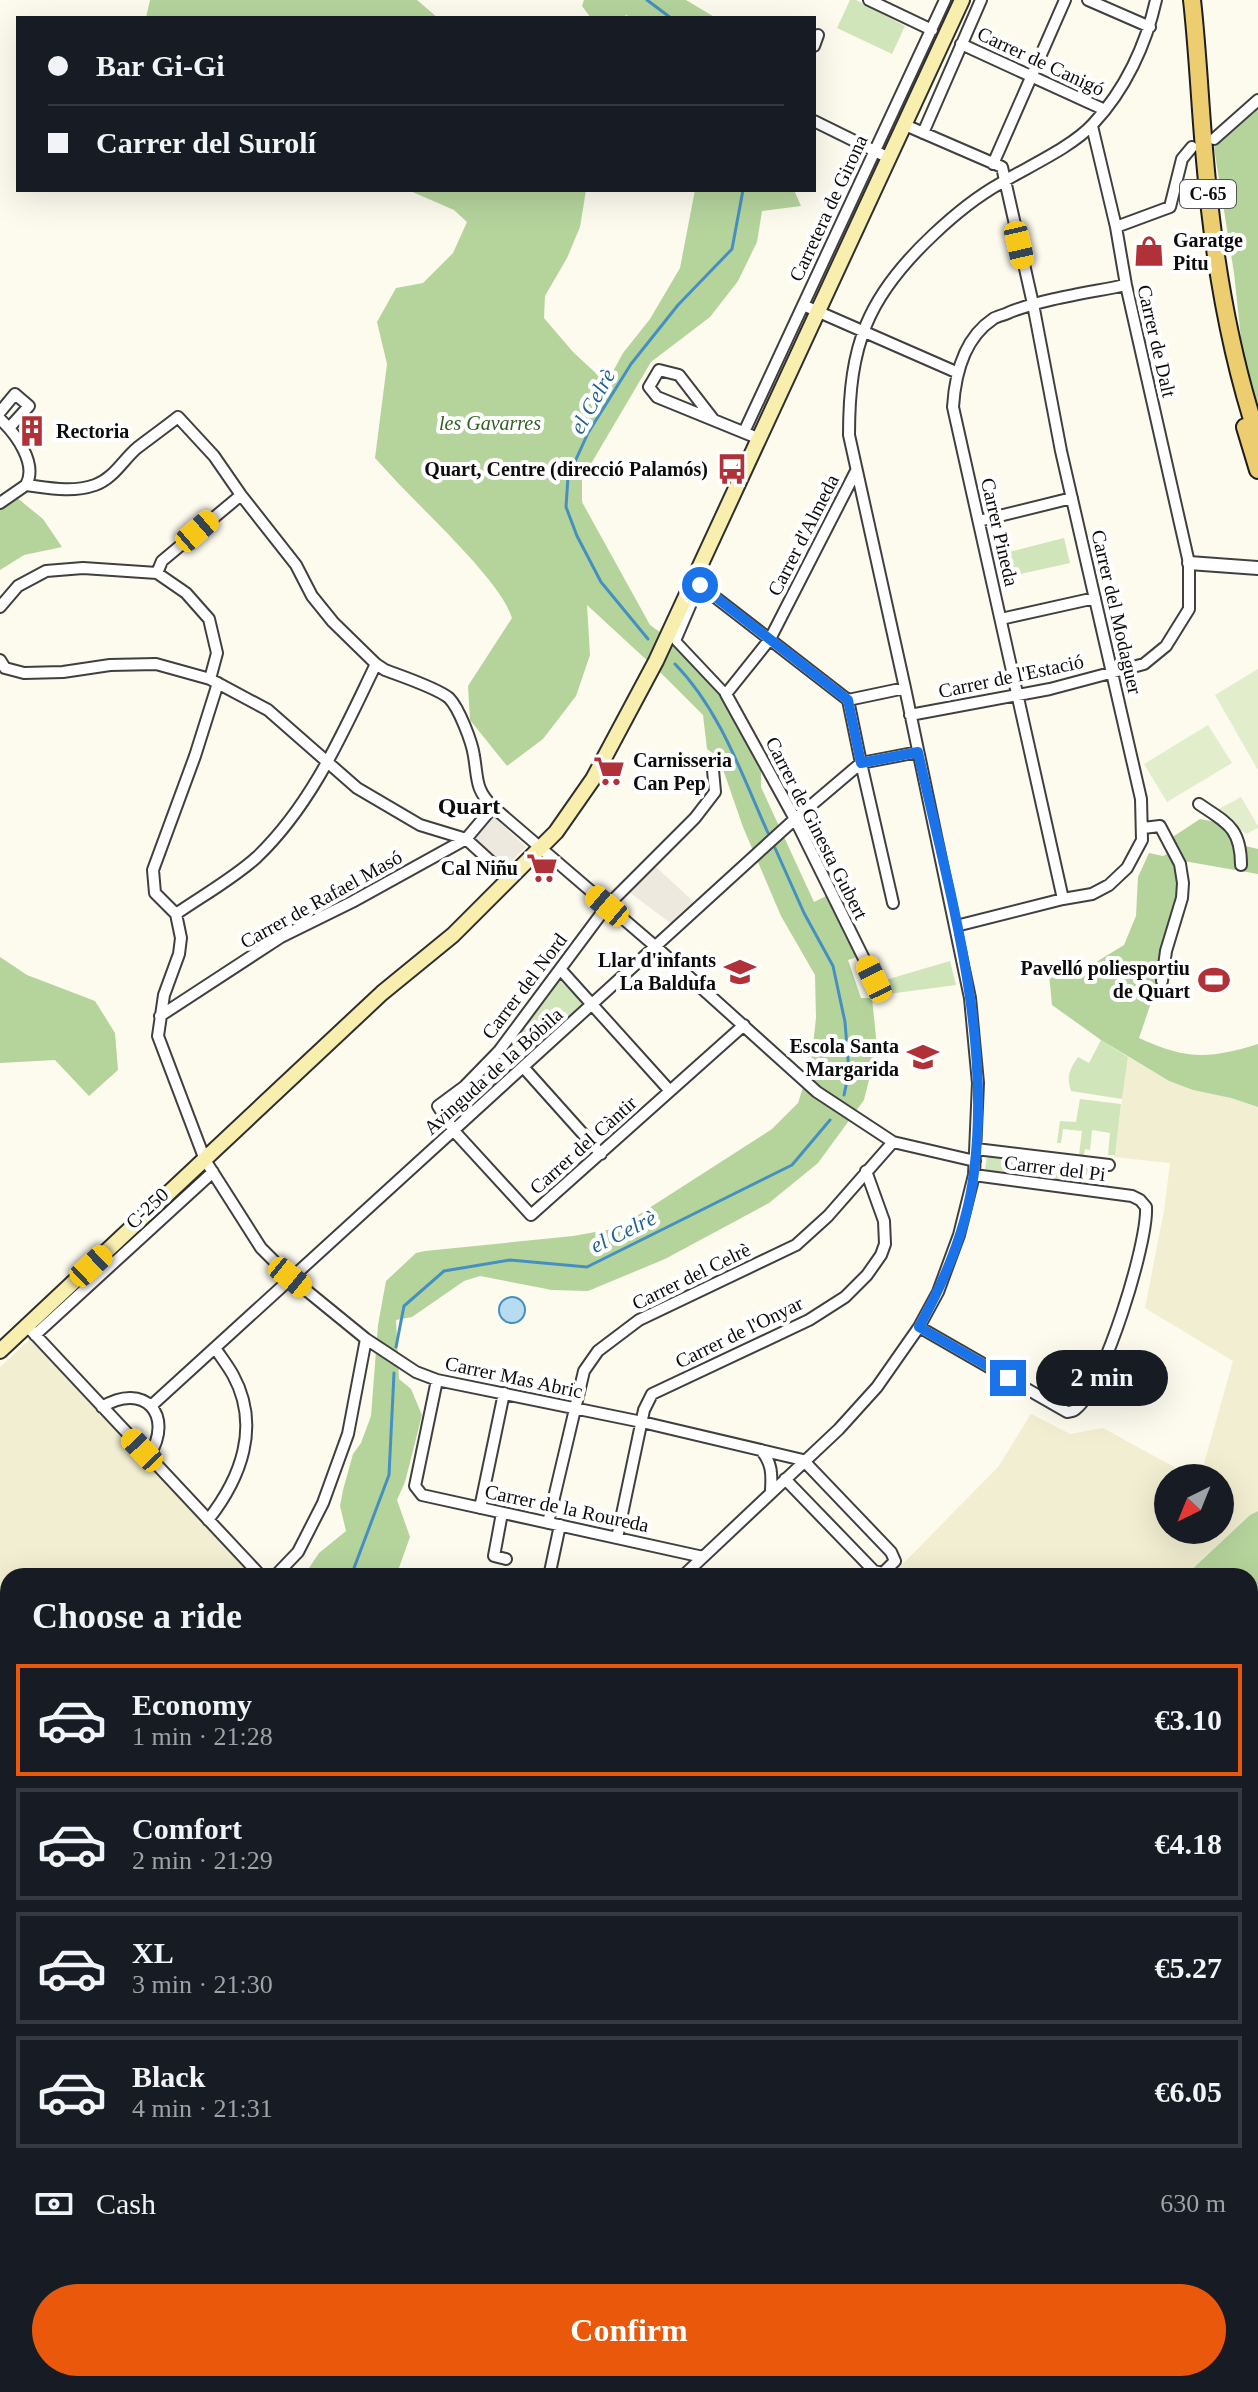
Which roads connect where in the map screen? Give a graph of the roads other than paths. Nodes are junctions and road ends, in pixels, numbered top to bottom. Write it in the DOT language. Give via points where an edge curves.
graph roads {
  1 [pos="869,0"];
  2 [pos="945,0"];
  3 [pos="962,0"];
  4 [pos="981,0"];
  5 [pos="1065,0"];
  6 [pos="1088,0"];
  7 [pos="1156,0"];
  8 [pos="1192,0"];
  9 [pos="1150,27"];
  10 [pos="932,30"];
  11 [pos="961,44"];
  12 [pos="1032,76"];
  13 [pos="1258,100"];
  14 [pos="1105,110"];
  15 [pos="816,122"];
  16 [pos="905,125"];
  17 [pos="1092,126"];
  18 [pos="923,133"];
  19 [pos="1214,139"];
  20 [pos="1192,147"];
  21 [pos="875,151"];
  22 [pos="889,158"];
  23 [pos="993,164"];
  24 [pos="1004,180"];
  25 [pos="1116,227"];
  26 [pos="1126,285"];
  27 [pos="1033,304"];
  28 [pos="803,305"];
  29 [pos="818,312"];
  30 [pos="863,333"];
  31 [pos="956,372"];
  32 [pos="1242,386"];
  33 [pos="0,412"];
  34 [pos="0,419"];
  35 [pos="713,419"];
  36 [pos="9,428"];
  37 [pos="744,432"];
  38 [pos="1258,438"];
  39 [pos="760,439"];
  40 [pos="1258,470"];
  41 [pos="856,471"];
  42 [pos="26,485"];
  43 [pos="241,495"];
  44 [pos="1072,498"];
  45 [pos="0,503"];
  46 [pos="979,521"];
  47 [pos="1189,563"];
  48 [pos="1258,568"];
  49 [pos="157,573"];
  50 [pos="697,582"];
  51 [pos="1095,598"];
  52 [pos="0,607"];
  53 [pos="1001,619"];
  54 [pos="770,639"];
  55 [pos="0,660"];
  56 [pos="376,664"];
  57 [pos="1112,672"];
  58 [pos="214,681"];
  59 [pos="905,688"];
  60 [pos="726,694"];
  61 [pos="1018,695"];
  62 [pos="848,700"];
  63 [pos="910,715"];
  64 [pos="918,752"];
  65 [pos="329,763"];
  66 [pos="861,763"];
  67 [pos="713,770"];
  68 [pos="1199,804"];
  69 [pos="493,807"];
  70 [pos="795,819"];
  71 [pos="1143,828"];
  72 [pos="466,839"];
  73 [pos="540,849"];
  74 [pos="1241,865"];
  75 [pos="510,879"];
  76 [pos="1063,899"];
  77 [pos="893,903"];
  78 [pos="607,906"];
  79 [pos="176,914"];
  80 [pos="956,926"];
  81 [pos="656,947"];
  82 [pos="560,969"];
  83 [pos="874,979"];
  84 [pos="1162,981"];
  85 [pos="593,1005"];
  86 [pos="160,1016"];
  87 [pos="744,1025"];
  88 [pos="524,1068"];
  89 [pos="670,1091"];
  90 [pos="454,1131"];
  91 [pos="893,1142"];
  92 [pos="601,1154"];
  93 [pos="976,1155"];
  94 [pos="1109,1165"];
  95 [pos="209,1166"];
  96 [pos="866,1171"];
  97 [pos="974,1175"];
  98 [pos="290,1277"];
  99 [pos="919,1327"];
  100 [pos="31,1331"];
  101 [pos="366,1339"];
  102 [pos="215,1348"];
  103 [pos="0,1351"];
  104 [pos="437,1380"];
  105 [pos="504,1393"];
  106 [pos="151,1406"];
  107 [pos="102,1407"];
  108 [pos="575,1408"];
  109 [pos="642,1422"];
  110 [pos="759,1449"];
  111 [pos="149,1456"];
  112 [pos="803,1460"];
  113 [pos="785,1479"];
  114 [pos="771,1490"];
  115 [pos="480,1508"];
  116 [pos="502,1513"];
  117 [pos="208,1520"];
  118 [pos="548,1523"];
  119 [pos="560,1525"];
  120 [pos="617,1538"];
  121 [pos="703,1557"];
  122 [pos="506,1559"];
  123 [pos="253,1568"];
  124 [pos="283,1568"];
  125 [pos="551,1568"];
  126 [pos="691,1568"];
  127 [pos="871,1568"];
  128 [pos="888,1568"];
  1 -- 10 [label="street"];
  2 -- 10 [label="street, Carretera de Girona"];
  3 -- 16 [label="main road, C-250"];
  4 -- 11 [label="street"];
  5 -- 12 [label="street"];
  6 -- 9 [label="street"];
  7 -- 9 [label="street"];
  8 -- 32 [label="main road, C-65" via="1214,245"];
  9 -- 14 [label="street"];
  10 -- 21 [label="street, Carretera de Girona"];
  11 -- 12 [label="street, Carrer de Canigó"];
  11 -- 18 [label="street"];
  12 -- 14 [label="street, Carrer de Canigó"];
  12 -- 23 [label="street"];
  13 -- 19 [label="street"];
  14 -- 17 [label="street"];
  15 -- 21 [label="street"];
  16 -- 18 [label="street"];
  16 -- 22 [label="main road, C-250"];
  17 -- 24 [label="street"];
  17 -- 25 [label="street, Carrer de Dalt"];
  18 -- 23 [label="street"];
  20 -- 25 [label="street" via="1182,159 1170,207"];
  21 -- 22 [label="street"];
  21 -- 28 [label="street, Carretera de Girona"];
  22 -- 29 [label="main road, C-250"];
  23 -- 24 [label="street" via="1002,167"];
  24 -- 27 [label="street, Carrer del Modaguer"];
  24 -- 30 [label="street" via="953,216 908,259 887,284"];
  25 -- 26 [label="street, Carrer de Dalt"];
  26 -- 27 [label="street, Carrer Pineda"];
  26 -- 47 [label="street, Carrer de Dalt"];
  27 -- 31 [label="street, Carrer Pineda" via="993,319 972,340"];
  27 -- 44 [label="street, Carrer del Modaguer"];
  28 -- 29 [label="street"];
  28 -- 37 [label="street, Carretera de Girona"];
  29 -- 30 [label="street"];
  29 -- 39 [label="main road, C-250"];
  30 -- 31 [label="street"];
  30 -- 41 [label="street" via="849,402"];
  31 -- 46 [label="street, Carrer Pineda" via="953,407"];
  32 -- 38 [label="main road, C-65"];
  32 -- 40 [label="main road" via="1240,411"];
  33 -- 36 [label="street" via="15,394 29,406"];
  34 -- 36 [label="street"];
  35 -- 35 [label="street" via="657,397 649,387 659,370 679,375"];
  35 -- 37 [label="street"];
  36 -- 42 [label="street" via="28,458"];
  37 -- 39 [label="street"];
  39 -- 50 [label="main road, C-250"];
  41 -- 54 [label="street, Carrer d'Almeda"];
  41 -- 59 [label="street"];
  42 -- 43 [label="street" via="64,490 100,483 178,417"];
  42 -- 45 [label="street"];
  43 -- 49 [label="street" via="162,561"];
  43 -- 56 [label="street" via="296,565 319,605"];
  44 -- 46 [label="street"];
  44 -- 51 [label="street, Carrer del Modaguer"];
  46 -- 53 [label="street, Carrer Pineda"];
  47 -- 48 [label="street"];
  47 -- 57 [label="street, Carrer de l'Estació" via="1189,609 1182,624 1144,664"];
  49 -- 52 [label="street" via="46,571 18,586"];
  49 -- 58 [label="street" via="186,593 209,619 217,653"];
  50 -- 54 [label="street"];
  50 -- 60 [label="street" via="676,641"];
  50 -- 73 [label="main road, C-250" via="593,779"];
  51 -- 53 [label="street"];
  51 -- 57 [label="street, Carrer del Modaguer"];
  53 -- 61 [label="street, Carrer Pineda"];
  54 -- 60 [label="street, Carrer d'Almeda"];
  54 -- 62 [label="street"];
  55 -- 58 [label="street" via="5,668 24,673 156,664"];
  56 -- 65 [label="street"];
  56 -- 69 [label="street" via="449,698 474,752 477,784"];
  57 -- 61 [label="street, Carrer de l'Estació"];
  57 -- 71 [label="street, Carrer del Modaguer"];
  58 -- 65 [label="street" via="268,710"];
  58 -- 79 [label="street" via="195,756 153,870 155,893"];
  59 -- 62 [label="street"];
  59 -- 63 [label="street"];
  60 -- 70 [label="street, Carrer de Ginesta Gubert"];
  61 -- 63 [label="street, Carrer de l'Estació"];
  61 -- 76 [label="street, Carrer Pineda"];
  62 -- 66 [label="street"];
  63 -- 64 [label="street"];
  64 -- 66 [label="street"];
  64 -- 80 [label="street"];
  65 -- 72 [label="street" via="357,788 420,825"];
  65 -- 79 [label="street" via="293,817 256,858"];
  66 -- 70 [label="street, Avinguda de la Bóbila"];
  66 -- 77 [label="street"];
  67 -- 78 [label="street, Carrer del Nord" via="715,792 695,818"];
  68 -- 74 [label="street" via="1233,829"];
  69 -- 72 [label="street, Carrer de Rafael Masó"];
  69 -- 73 [label="street, Carrer del Pi"];
  70 -- 81 [label="street, Avinguda de la Bóbila"];
  70 -- 83 [label="street, Carrer de Ginesta Gubert"];
  71 -- 76 [label="street, Carrer del Modaguer" via="1138,852 1109,885"];
  71 -- 84 [label="street" via="1160,826 1180,864 1183,883"];
  72 -- 75 [label="street"];
  72 -- 86 [label="street, Carrer de Rafael Masó" via="281,937"];
  73 -- 75 [label="main road, C-250"];
  73 -- 78 [label="street, Carrer del Pi"];
  75 -- 95 [label="main road, C-250" via="382,993"];
  76 -- 80 [label="street, Carrer del Modaguer"];
  78 -- 81 [label="street, Carrer del Pi"];
  78 -- 82 [label="street, Carrer del Nord"];
  79 -- 86 [label="street" via="179,954"];
  80 -- 93 [label="street" via="973,1020"];
  81 -- 85 [label="street, Avinguda de la Bóbila"];
  81 -- 87 [label="street, Carrer del Pi"];
  82 -- 85 [label="street"];
  82 -- 90 [label="street, Carrer del Nord" via="499,1051 438,1106"];
  85 -- 88 [label="street, Avinguda de la Bóbila"];
  85 -- 89 [label="street"];
  86 -- 95 [label="street, Carrer Mas Abric" via="158,1036"];
  87 -- 89 [label="street, Carrer del Càntir"];
  87 -- 91 [label="street, Carrer del Pi" via="817,1092"];
  88 -- 90 [label="street, Avinguda de la Bóbila"];
  88 -- 92 [label="street"];
  89 -- 92 [label="street, Carrer del Càntir"];
  90 -- 92 [label="street, Carrer del Càntir" via="531,1215"];
  90 -- 98 [label="street, Avinguda de la Bóbila"];
  91 -- 93 [label="street, Carrer del Pi"];
  91 -- 96 [label="street, Carrer del Celrè"];
  93 -- 94 [label="street, Carrer del Pi"];
  93 -- 97 [label="street"];
  95 -- 98 [label="street, Carrer Mas Abric" via="261,1248"];
  95 -- 100 [label="main road, C-250"];
  96 -- 108 [label="street, Carrer del Celrè" via="796,1245 639,1320 598,1351 584,1371"];
  96 -- 109 [label="street, Carrer de l'Onyar" via="884,1221 885,1244 867,1275 809,1320 652,1394"];
  97 -- 99 [label="street" via="959,1235"];
  97 -- 99 [label="street, Carrer del Pi" via="1132,1196 1146,1207 1132,1279 1097,1377 1081,1405 1067,1412"];
  98 -- 101 [label="street, Carrer Mas Abric"];
  98 -- 102 [label="street, Avinguda de la Bóbila"];
  99 -- 112 [label="street" via="877,1387"];
  100 -- 103 [label="main road, C-250"];
  100 -- 107 [label="street"];
  101 -- 104 [label="street, Carrer Mas Abric"];
  101 -- 124 [label="street" via="348,1434 323,1503 298,1552"];
  102 -- 106 [label="street, Avinguda de la Bóbila"];
  102 -- 117 [label="street" via="234,1377 245,1425 237,1476"];
  104 -- 105 [label="street, Carrer Mas Abric"];
  104 -- 115 [label="street, Carrer de la Roureda" via="415,1486 422,1495"];
  105 -- 108 [label="street, Carrer Mas Abric"];
  105 -- 115 [label="street"];
  106 -- 107 [label="street" via="141,1399 116,1398"];
  106 -- 111 [label="street" via="160,1431"];
  107 -- 111 [label="street"];
  108 -- 109 [label="street, Carrer Mas Abric"];
  108 -- 118 [label="street, Carrer del Celrè"];
  109 -- 110 [label="street, Carrer Mas Abric"];
  109 -- 120 [label="street, Carrer de l'Onyar"];
  110 -- 112 [label="street, Carrer Mas Abric"];
  110 -- 114 [label="street" via="769,1459"];
  111 -- 117 [label="street"];
  112 -- 113 [label="street"];
  112 -- 128 [label="street" via="891,1552 895,1561"];
  113 -- 114 [label="street"];
  113 -- 127 [label="street"];
  114 -- 121 [label="street"];
  115 -- 116 [label="street, Carrer de la Roureda"];
  116 -- 118 [label="street, Carrer de la Roureda"];
  116 -- 122 [label="street" via="494,1556"];
  117 -- 123 [label="street"];
  118 -- 119 [label="street, Carrer de la Roureda"];
  119 -- 120 [label="street, Carrer de la Roureda"];
  119 -- 125 [label="street"];
  120 -- 121 [label="street, Carrer de la Roureda"];
  121 -- 126 [label="street"];
}
